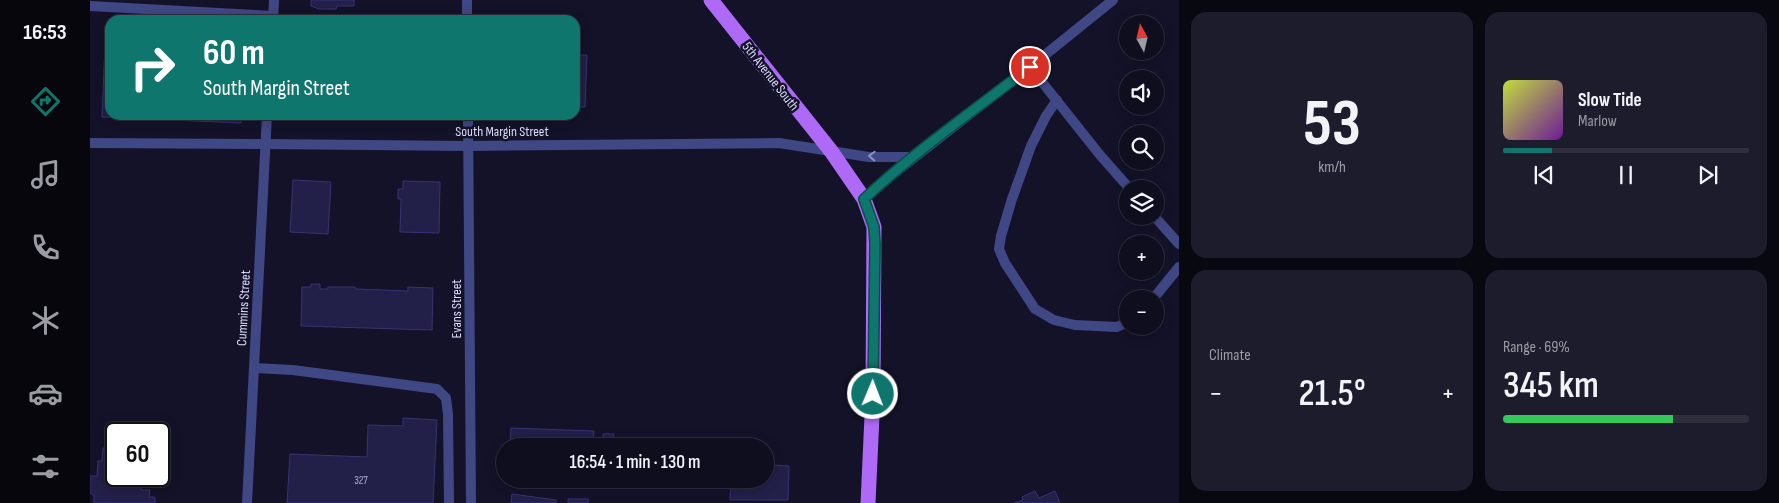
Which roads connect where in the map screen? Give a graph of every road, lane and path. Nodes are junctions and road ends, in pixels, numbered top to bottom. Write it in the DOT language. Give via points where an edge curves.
graph roads {
  1 [pos="274,0"];
  2 [pos="467,0"];
  3 [pos="711,0"];
  4 [pos="1113,0"];
  5 [pos="90,6"];
  6 [pos="227,15"];
  7 [pos="273,15"];
  8 [pos="468,15"];
  9 [pos="1030,67"];
  10 [pos="1057,100"];
  11 [pos="267,120"];
  12 [pos="468,120"];
  13 [pos="90,143"];
  14 [pos="265,144"];
  15 [pos="468,146"];
  16 [pos="831,151"];
  17 [pos="914,157"];
  18 [pos="1122,180"];
  19 [pos="864,199"];
  20 [pos="1162,225"];
  21 [pos="1179,244"];
  22 [pos="1179,267"];
  23 [pos="1161,290"];
  24 [pos="1119,326"];
  25 [pos="254,368"];
  26 [pos="247,503"];
  27 [pos="449,503"];
  28 [pos="471,503"];
  29 [pos="868,503"];
  1 -- 7 [label="street"];
  2 -- 8 [label="street"];
  3 -- 16 [label="main road, 5th Avenue South"];
  4 -- 9 [label="street"];
  5 -- 6 [label="street"];
  9 -- 10 [label="street"];
  9 -- 17 [label="street"];
  10 -- 18 [label="street"];
  10 -- 24 [label="street" via="1031,146 999,249 1035,309 1054,320 1075,325"];
  11 -- 14 [label="street, Cummins Street"];
  12 -- 15 [label="street, Evans Street"];
  13 -- 14 [label="street, South Margin Street"];
  14 -- 15 [label="street, South Margin Street"];
  14 -- 25 [label="street, Cummins Street"];
  15 -- 16 [label="street, South Margin Street" via="779,143"];
  15 -- 28 [label="street, Evans Street"];
  17 -- 16 [label="street, South Margin Street, one-way" via="869,157"];
  16 -- 19 [label="main road, 5th Avenue South"];
  17 -- 19 [label="street"];
  19 -- 29 [label="main road, 5th Avenue South" via="874,227 875,244"];
  20 -- 21 [label="street"];
  22 -- 23 [label="street"];
  25 -- 26 [label="street, Cummins Street"];
  25 -- 27 [label="street" via="437,389 446,398 448,414"];
}
